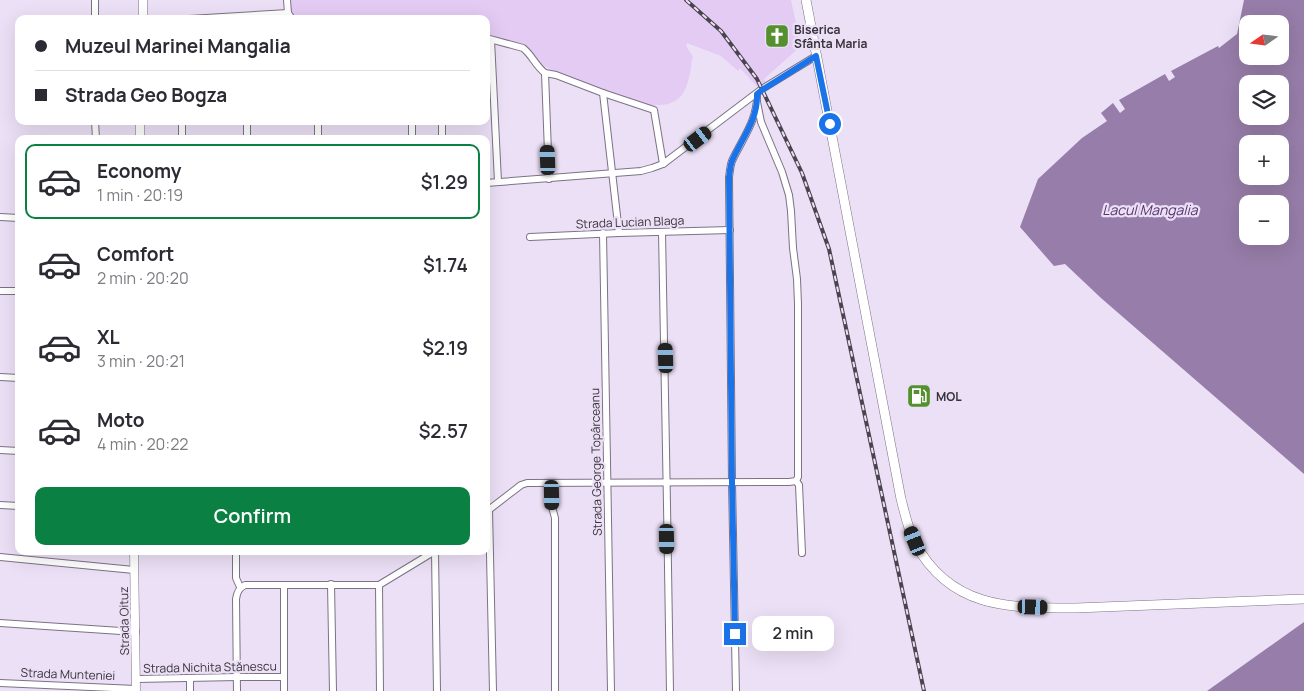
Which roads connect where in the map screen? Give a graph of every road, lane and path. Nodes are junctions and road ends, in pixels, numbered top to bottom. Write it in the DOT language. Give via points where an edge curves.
graph roads {
  1 [pos="95,0"];
  2 [pos="143,0"];
  3 [pos="287,0"];
  4 [pos="806,0"];
  5 [pos="95,15"];
  6 [pos="142,15"];
  7 [pos="290,15"];
  8 [pos="490,39"];
  9 [pos="490,55"];
  10 [pos="816,56"];
  11 [pos="545,73"];
  12 [pos="603,94"];
  13 [pos="757,94"];
  14 [pos="757,102"];
  15 [pos="663,164"];
  16 [pos="613,173"];
  17 [pos="549,179"];
  18 [pos="498,182"];
  19 [pos="490,183"];
  20 [pos="0,217"];
  21 [pos="15,218"];
  22 [pos="730,230"];
  23 [pos="662,232"];
  24 [pos="603,233"];
  25 [pos="619,233"];
  26 [pos="530,237"];
  27 [pos="0,291"];
  28 [pos="15,291"];
  29 [pos="0,376"];
  30 [pos="15,378"];
  31 [pos="0,450"];
  32 [pos="15,451"];
  33 [pos="796,481"];
  34 [pos="666,482"];
  35 [pos="732,482"];
  36 [pos="552,483"];
  37 [pos="608,483"];
  38 [pos="0,505"];
  39 [pos="15,506"];
  40 [pos="490,509"];
  41 [pos="802,553"];
  42 [pos="134,555"];
  43 [pos="236,555"];
  44 [pos="428,555"];
  45 [pos="435,555"];
  46 [pos="489,555"];
  47 [pos="0,557"];
  48 [pos="134,570"];
  49 [pos="331,584"];
  50 [pos="284,585"];
  51 [pos="379,585"];
  52 [pos="240,587"];
  53 [pos="1304,598"];
  54 [pos="0,623"];
  55 [pos="136,632"];
  56 [pos="237,677"];
  57 [pos="190,678"];
  58 [pos="284,678"];
  59 [pos="136,679"];
  60 [pos="0,683"];
  61 [pos="33,688"];
  62 [pos="136,690"];
  63 [pos="190,691"];
  64 [pos="237,691"];
  65 [pos="284,691"];
  66 [pos="333,691"];
  67 [pos="380,691"];
  68 [pos="437,691"];
  69 [pos="493,691"];
  70 [pos="555,691"];
  71 [pos="611,691"];
  72 [pos="670,691"];
  73 [pos="736,691"];
  1 -- 5 [label="street"];
  2 -- 6 [label="main road"];
  3 -- 7 [label="street"];
  4 -- 10 [label="highway"];
  8 -- 11 [label="street" via="523,48"];
  9 -- 18 [label="street"];
  10 -- 13 [label="street"];
  10 -- 53 [label="highway" via="901,499 915,541 939,574 958,590 987,602 1045,608"];
  11 -- 12 [label="street"];
  11 -- 17 [label="street"];
  12 -- 15 [label="street" via="654,110"];
  12 -- 16 [label="street"];
  13 -- 14 [label="street"];
  13 -- 15 [label="street"];
  14 -- 22 [label="street" via="755,116 732,163 729,177"];
  14 -- 33 [label="street" via="761,122 782,172 791,211 798,304"];
  15 -- 16 [label="street" via="641,171"];
  16 -- 17 [label="street"];
  16 -- 25 [label="street"];
  17 -- 18 [label="street"];
  18 -- 19 [label="street"];
  20 -- 21 [label="street"];
  22 -- 23 [label="street, Strada Lucian Blaga"];
  22 -- 35 [label="street"];
  23 -- 25 [label="street, Strada Lucian Blaga"];
  23 -- 34 [label="street"];
  24 -- 25 [label="street, Strada Lucian Blaga"];
  24 -- 26 [label="street, Strada Lucian Blaga"];
  24 -- 37 [label="street, Strada George Topârceanu"];
  27 -- 28 [label="street"];
  29 -- 30 [label="street"];
  31 -- 32 [label="street"];
  33 -- 35 [label="street"];
  33 -- 41 [label="street" via="799,485"];
  34 -- 35 [label="street"];
  34 -- 37 [label="street"];
  34 -- 72 [label="street"];
  35 -- 73 [label="street"];
  36 -- 37 [label="street"];
  36 -- 40 [label="street" via="521,485"];
  36 -- 70 [label="street"];
  37 -- 71 [label="street, Strada George Topârceanu"];
  38 -- 39 [label="street"];
  42 -- 48 [label="main road, Strada Oituz"];
  43 -- 52 [label="street" via="236,578"];
  44 -- 51 [label="street"];
  45 -- 68 [label="street"];
  46 -- 69 [label="street"];
  47 -- 48 [label="street"];
  48 -- 55 [label="main road, Strada Oituz"];
  49 -- 50 [label="street"];
  49 -- 51 [label="street"];
  49 -- 66 [label="street"];
  50 -- 52 [label="street"];
  50 -- 58 [label="street"];
  51 -- 67 [label="street"];
  52 -- 56 [label="street" via="236,599"];
  54 -- 55 [label="street"];
  55 -- 59 [label="main road, Strada Oituz"];
  56 -- 57 [label="street, Strada Nichita Stănescu"];
  56 -- 58 [label="street, Strada Nichita Stănescu"];
  56 -- 64 [label="street"];
  57 -- 59 [label="street, Strada Nichita Stănescu"];
  57 -- 63 [label="street"];
  58 -- 65 [label="street"];
  59 -- 62 [label="main road, Strada Oituz"];
  60 -- 61 [label="street, Strada Munteniei"];
  61 -- 62 [label="street, Strada Munteniei"];
}
